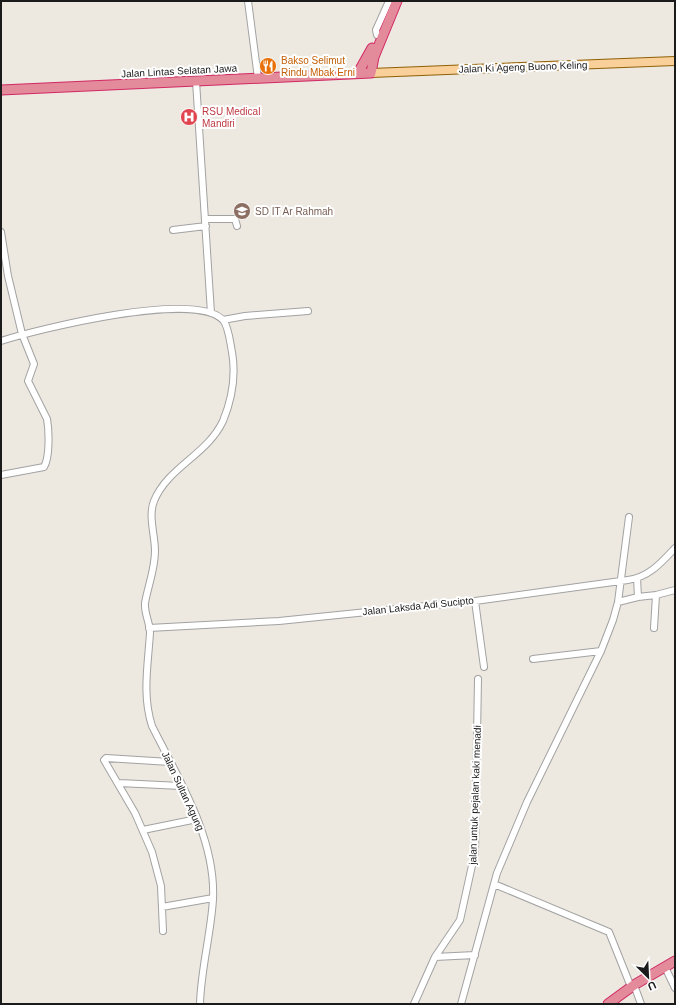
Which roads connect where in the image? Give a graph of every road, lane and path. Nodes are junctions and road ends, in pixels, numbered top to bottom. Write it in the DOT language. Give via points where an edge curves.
graph roads {
  1 [pos="248,1"];
  2 [pos="389,1"];
  3 [pos="393,1"];
  4 [pos="397,1"];
  5 [pos="379,36"];
  6 [pos="675,61"];
  7 [pos="358,73"];
  8 [pos="371,73"];
  9 [pos="258,78"];
  10 [pos="196,81"];
  11 [pos="1,90"];
  12 [pos="206,219"];
  13 [pos="206,226"];
  14 [pos="237,226"];
  15 [pos="173,230"];
  16 [pos="1,232"];
  17 [pos="308,311"];
  18 [pos="211,313"];
  19 [pos="223,320"];
  20 [pos="22,334"];
  21 [pos="1,340"];
  22 [pos="1,476"];
  23 [pos="628,517"];
  24 [pos="675,548"];
  25 [pos="637,578"];
  26 [pos="621,581"];
  27 [pos="675,590"];
  28 [pos="656,595"];
  29 [pos="638,597"];
  30 [pos="475,601"];
  31 [pos="618,602"];
  32 [pos="150,628"];
  33 [pos="654,628"];
  34 [pos="601,651"];
  35 [pos="533,659"];
  36 [pos="484,667"];
  37 [pos="478,679"];
  38 [pos="170,762"];
  39 [pos="119,783"];
  40 [pos="181,786"];
  41 [pos="197,819"];
  42 [pos="143,830"];
  43 [pos="494,884"];
  44 [pos="213,898"];
  45 [pos="162,907"];
  46 [pos="163,931"];
  47 [pos="475,955"];
  48 [pos="435,957"];
  49 [pos="675,961"];
  50 [pos="665,967"];
  51 [pos="632,986"];
  52 [pos="675,988"];
  53 [pos="200,1004"];
  54 [pos="414,1004"];
  55 [pos="461,1004"];
  56 [pos="608,1004"];
  57 [pos="641,1004"];
  1 -- 9 [label="street"];
  2 -- 5 [label="street" via="378,26"];
  3 -- 5 [label="highway"];
  4 -- 5 [label="highway"];
  5 -- 7 [label="highway"];
  5 -- 8 [label="highway"];
  6 -- 8 [label="main road, Jalan Ki Ageng Buono Keling"];
  7 -- 8 [label="highway, Jalan Lintas Selatan Jawa"];
  7 -- 9 [label="highway, Jalan Lintas Selatan Jawa"];
  9 -- 10 [label="highway, Jalan Lintas Selatan Jawa"];
  10 -- 11 [label="highway, Jalan Lintas Selatan Jawa"];
  10 -- 12 [label="street"];
  12 -- 13 [label="street"];
  12 -- 14 [label="street" via="235,219"];
  13 -- 15 [label="street"];
  13 -- 18 [label="street"];
  16 -- 20 [label="street" via="8,276"];
  17 -- 19 [label="street"];
  18 -- 19 [label="street"];
  18 -- 20 [label="street" via="189,309 157,310 98,318"];
  19 -- 32 [label="street, Jalan Sultan Agung" via="228,332 234,366 229,402 222,421 200,452 182,465 166,482 153,503 155,551 145,605"];
  20 -- 21 [label="street"];
  20 -- 22 [label="street" via="34,364 28,381 47,419 48,459 44,467"];
  23 -- 26 [label="street"];
  24 -- 25 [label="street, Jalan Laksda Adi Sucipto" via="650,572"];
  25 -- 26 [label="street, Jalan Laksda Adi Sucipto"];
  25 -- 29 [label="street"];
  26 -- 30 [label="street, Jalan Laksda Adi Sucipto"];
  26 -- 31 [label="street"];
  27 -- 28 [label="street"];
  28 -- 29 [label="street"];
  28 -- 33 [label="street"];
  29 -- 31 [label="street"];
  30 -- 32 [label="street, Jalan Laksda Adi Sucipto" via="279,621"];
  30 -- 36 [label="street"];
  31 -- 34 [label="street"];
  32 -- 38 [label="street, Jalan Sultan Agung" via="147,708 152,726"];
  34 -- 35 [label="street"];
  34 -- 43 [label="street" via="527,802"];
  37 -- 48 [label="street, jalan untuk pejalan kaki menadi" via="475,852 460,920"];
  38 -- 39 [label="street" via="105,758"];
  38 -- 40 [label="street, Jalan Sultan Agung"];
  39 -- 40 [label="street"];
  39 -- 42 [label="street"];
  40 -- 41 [label="street, Jalan Sultan Agung"];
  41 -- 42 [label="street"];
  41 -- 44 [label="street, Jalan Sultan Agung" via="206,839"];
  42 -- 45 [label="street" via="161,886"];
  43 -- 47 [label="street"];
  43 -- 51 [label="street" via="609,932"];
  44 -- 45 [label="street"];
  44 -- 53 [label="street, Jalan Sultan Agung" via="200,980"];
  45 -- 46 [label="street"];
  47 -- 48 [label="street"];
  47 -- 55 [label="street"];
  48 -- 54 [label="street, jalan untuk pejalan kaki menadi"];
  49 -- 50 [label="highway"];
  50 -- 51 [label="highway"];
  50 -- 52 [label="street"];
  51 -- 56 [label="highway"];
  51 -- 57 [label="street"];
}
